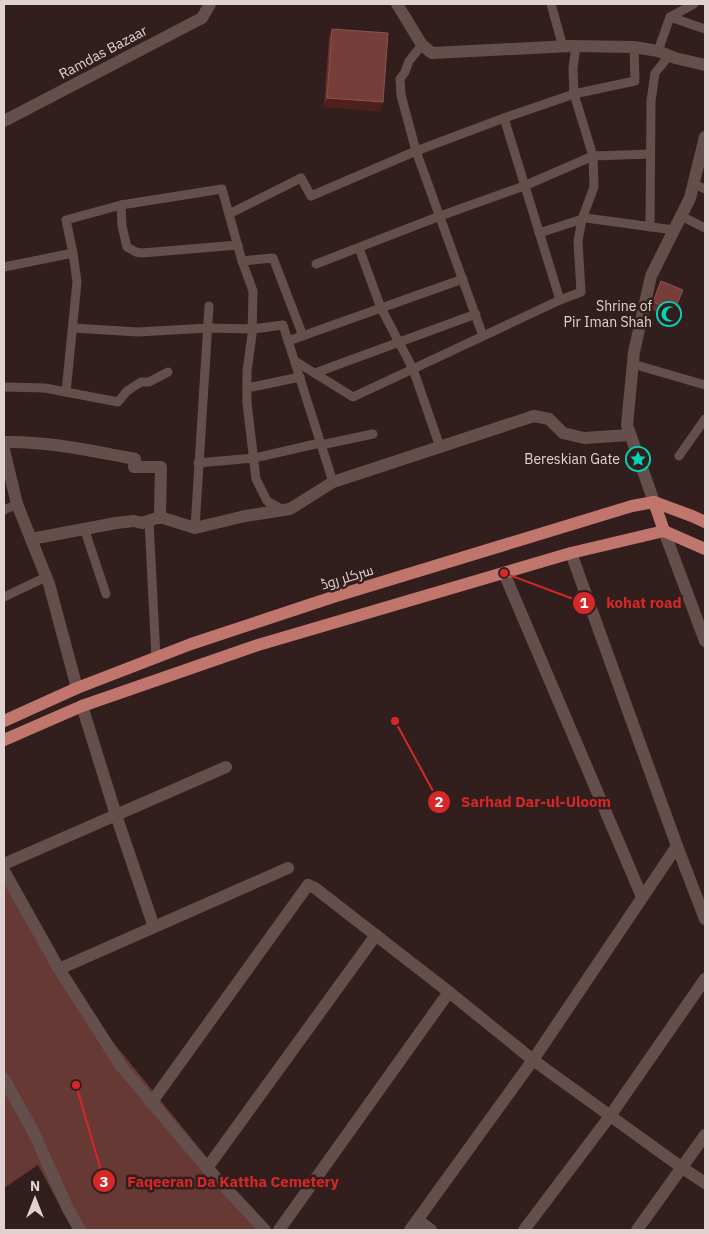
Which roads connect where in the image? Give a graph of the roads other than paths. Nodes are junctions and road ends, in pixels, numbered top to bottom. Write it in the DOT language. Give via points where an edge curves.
graph roads {
  1 [pos="210,4"];
  2 [pos="397,4"];
  3 [pos="551,4"];
  4 [pos="694,4"];
  5 [pos="670,18"];
  6 [pos="705,29"];
  7 [pos="422,45"];
  8 [pos="569,47"];
  9 [pos="634,48"];
  10 [pos="663,53"];
  11 [pos="705,65"];
  12 [pos="574,94"];
  13 [pos="504,118"];
  14 [pos="4,121"];
  15 [pos="705,137"];
  16 [pos="416,151"];
  17 [pos="650,154"];
  18 [pos="593,156"];
  19 [pos="524,186"];
  20 [pos="700,187"];
  21 [pos="121,205"];
  22 [pos="229,214"];
  23 [pos="440,216"];
  24 [pos="681,216"];
  25 [pos="582,219"];
  26 [pos="650,227"];
  27 [pos="705,228"];
  28 [pos="674,230"];
  29 [pos="539,234"];
  30 [pos="238,244"];
  31 [pos="360,248"];
  32 [pos="73,253"];
  33 [pos="242,261"];
  34 [pos="316,264"];
  35 [pos="4,267"];
  36 [pos="463,279"];
  37 [pos="560,300"];
  38 [pos="209,306"];
  39 [pos="381,308"];
  40 [pos="476,314"];
  41 [pos="73,328"];
  42 [pos="208,328"];
  43 [pos="252,330"];
  44 [pos="303,336"];
  45 [pos="483,336"];
  46 [pos="288,341"];
  47 [pos="399,343"];
  48 [pos="295,361"];
  49 [pos="632,364"];
  50 [pos="413,369"];
  51 [pos="168,372"];
  52 [pos="315,373"];
  53 [pos="300,377"];
  54 [pos="705,385"];
  55 [pos="4,387"];
  56 [pos="247,388"];
  57 [pos="66,392"];
  58 [pos="705,419"];
  59 [pos="373,434"];
  60 [pos="630,435"];
  61 [pos="4,442"];
  62 [pos="321,444"];
  63 [pos="440,447"];
  64 [pos="4,450"];
  65 [pos="679,456"];
  66 [pos="254,458"];
  67 [pos="198,463"];
  68 [pos="333,482"];
  69 [pos="654,502"];
  70 [pos="17,504"];
  71 [pos="4,510"];
  72 [pos="284,510"];
  73 [pos="154,519"];
  74 [pos="705,522"];
  75 [pos="84,528"];
  76 [pos="195,528"];
  77 [pos="664,531"];
  78 [pos="31,539"];
  79 [pos="705,548"];
  80 [pos="571,553"];
  81 [pos="504,573"];
  82 [pos="46,577"];
  83 [pos="106,594"];
  84 [pos="4,597"];
  85 [pos="705,641"];
  86 [pos="156,658"];
  87 [pos="77,688"];
  88 [pos="82,706"];
  89 [pos="4,721"];
  90 [pos="4,740"];
  91 [pos="226,767"];
  92 [pos="116,815"];
  93 [pos="677,846"];
  94 [pos="4,864"];
  95 [pos="288,868"];
  96 [pos="4,871"];
  97 [pos="642,897"];
  98 [pos="705,918"];
  99 [pos="154,927"];
  100 [pos="376,935"];
  101 [pos="60,969"];
  102 [pos="705,979"];
  103 [pos="449,992"];
  104 [pos="533,1060"];
  105 [pos="4,1079"];
  106 [pos="151,1103"];
  107 [pos="610,1116"];
  108 [pos="705,1135"];
  109 [pos="681,1167"];
  110 [pos="207,1168"];
  111 [pos="705,1183"];
  112 [pos="414,1225"];
  113 [pos="80,1230"];
  114 [pos="265,1230"];
  115 [pos="279,1230"];
  116 [pos="431,1230"];
  117 [pos="524,1230"];
  118 [pos="637,1230"];
  1 -- 14 [label="street, Ramdas Bazaar" via="202,18"];
  2 -- 7 [label="street"];
  3 -- 8 [label="lane"];
  4 -- 5 [label="lane"];
  5 -- 6 [label="lane"];
  5 -- 10 [label="lane"];
  7 -- 8 [label="street" via="432,53"];
  7 -- 16 [label="lane" via="400,79"];
  8 -- 9 [label="street"];
  8 -- 12 [label="lane"];
  9 -- 10 [label="street"];
  9 -- 12 [label="lane" via="635,82"];
  10 -- 11 [label="street"];
  10 -- 17 [label="lane" via="655,73 651,101"];
  12 -- 13 [label="lane"];
  12 -- 18 [label="lane"];
  13 -- 16 [label="lane"];
  13 -- 19 [label="lane"];
  15 -- 20 [label="street"];
  16 -- 22 [label="lane" via="311,196 301,178"];
  16 -- 23 [label="lane"];
  17 -- 18 [label="lane"];
  17 -- 26 [label="lane"];
  18 -- 19 [label="lane"];
  18 -- 25 [label="lane" via="594,187"];
  19 -- 23 [label="lane"];
  19 -- 29 [label="lane"];
  20 -- 24 [label="street"];
  21 -- 22 [label="lane" via="222,189"];
  21 -- 30 [label="lane" via="126,247 136,252"];
  21 -- 32 [label="lane" via="66,220"];
  22 -- 30 [label="lane"];
  23 -- 31 [label="lane"];
  23 -- 36 [label="lane"];
  24 -- 27 [label="lane"];
  24 -- 28 [label="street"];
  25 -- 26 [label="lane"];
  25 -- 29 [label="lane"];
  25 -- 37 [label="lane" via="578,241 581,292"];
  26 -- 28 [label="lane"];
  28 -- 49 [label="street" via="651,276"];
  29 -- 37 [label="lane"];
  30 -- 33 [label="lane"];
  31 -- 34 [label="lane"];
  31 -- 39 [label="lane"];
  32 -- 35 [label="lane"];
  32 -- 41 [label="lane" via="77,282"];
  33 -- 43 [label="lane" via="253,291"];
  33 -- 44 [label="lane" via="273,258"];
  36 -- 39 [label="lane"];
  36 -- 40 [label="lane"];
  37 -- 45 [label="lane"];
  38 -- 42 [label="lane"];
  39 -- 44 [label="lane"];
  39 -- 47 [label="lane"];
  40 -- 45 [label="lane"];
  40 -- 47 [label="lane"];
  41 -- 42 [label="lane" via="138,332"];
  41 -- 57 [label="lane"];
  42 -- 43 [label="lane"];
  42 -- 67 [label="lane"];
  43 -- 46 [label="lane" via="283,325"];
  43 -- 56 [label="lane"];
  44 -- 46 [label="lane"];
  45 -- 50 [label="lane"];
  46 -- 48 [label="lane"];
  47 -- 50 [label="lane"];
  47 -- 52 [label="lane"];
  48 -- 52 [label="lane"];
  48 -- 53 [label="lane"];
  49 -- 54 [label="lane"];
  49 -- 60 [label="street" via="627,426"];
  50 -- 52 [label="lane" via="353,396"];
  50 -- 63 [label="lane"];
  51 -- 57 [label="lane" via="149,382 141,382 118,402"];
  53 -- 56 [label="lane"];
  53 -- 62 [label="lane"];
  55 -- 57 [label="lane"];
  56 -- 66 [label="lane"];
  58 -- 65 [label="lane"];
  59 -- 62 [label="lane"];
  60 -- 63 [label="street" via="584,438 563,433 549,419 534,416"];
  60 -- 69 [label="street"];
  61 -- 73 [label="street" via="31,441 135,459 134,467 160,467"];
  62 -- 66 [label="lane"];
  62 -- 68 [label="lane"];
  63 -- 68 [label="street"];
  64 -- 70 [label="street"];
  66 -- 67 [label="lane"];
  66 -- 72 [label="lane" via="256,479 267,501"];
  67 -- 76 [label="lane"];
  68 -- 72 [label="street"];
  69 -- 74 [label="main road"];
  69 -- 77 [label="main road"];
  69 -- 86 [label="main road, سرکلر روڈ" via="608,512 332,597"];
  70 -- 71 [label="lane"];
  70 -- 78 [label="street"];
  72 -- 76 [label="street"];
  73 -- 75 [label="street"];
  73 -- 76 [label="street"];
  73 -- 86 [label="lane"];
  75 -- 78 [label="street"];
  75 -- 83 [label="lane"];
  77 -- 79 [label="main road"];
  77 -- 80 [label="main road"];
  77 -- 85 [label="street"];
  78 -- 82 [label="street"];
  80 -- 81 [label="main road"];
  80 -- 93 [label="street"];
  81 -- 88 [label="main road" via="258,645"];
  81 -- 97 [label="street"];
  82 -- 84 [label="lane"];
  82 -- 87 [label="street"];
  86 -- 87 [label="main road, سرکلر روڈ"];
  87 -- 88 [label="main road"];
  87 -- 89 [label="main road, سرکلر روڈ"];
  88 -- 90 [label="main road"];
  88 -- 92 [label="street"];
  91 -- 92 [label="street"];
  92 -- 94 [label="street"];
  92 -- 99 [label="street"];
  93 -- 97 [label="street"];
  93 -- 98 [label="street"];
  95 -- 99 [label="street"];
  96 -- 101 [label="street"];
  97 -- 104 [label="street"];
  99 -- 101 [label="street"];
  100 -- 103 [label="street"];
  100 -- 106 [label="street" via="308,885"];
  100 -- 110 [label="street"];
  101 -- 106 [label="street" via="121,1066"];
  102 -- 107 [label="street"];
  103 -- 104 [label="street"];
  103 -- 115 [label="street"];
  104 -- 107 [label="street"];
  104 -- 112 [label="street"];
  105 -- 113 [label="street"];
  106 -- 110 [label="street"];
  107 -- 109 [label="street"];
  107 -- 117 [label="street"];
  108 -- 109 [label="street"];
  109 -- 111 [label="street"];
  109 -- 118 [label="street"];
  110 -- 114 [label="street"];
  112 -- 116 [label="street"];
}
